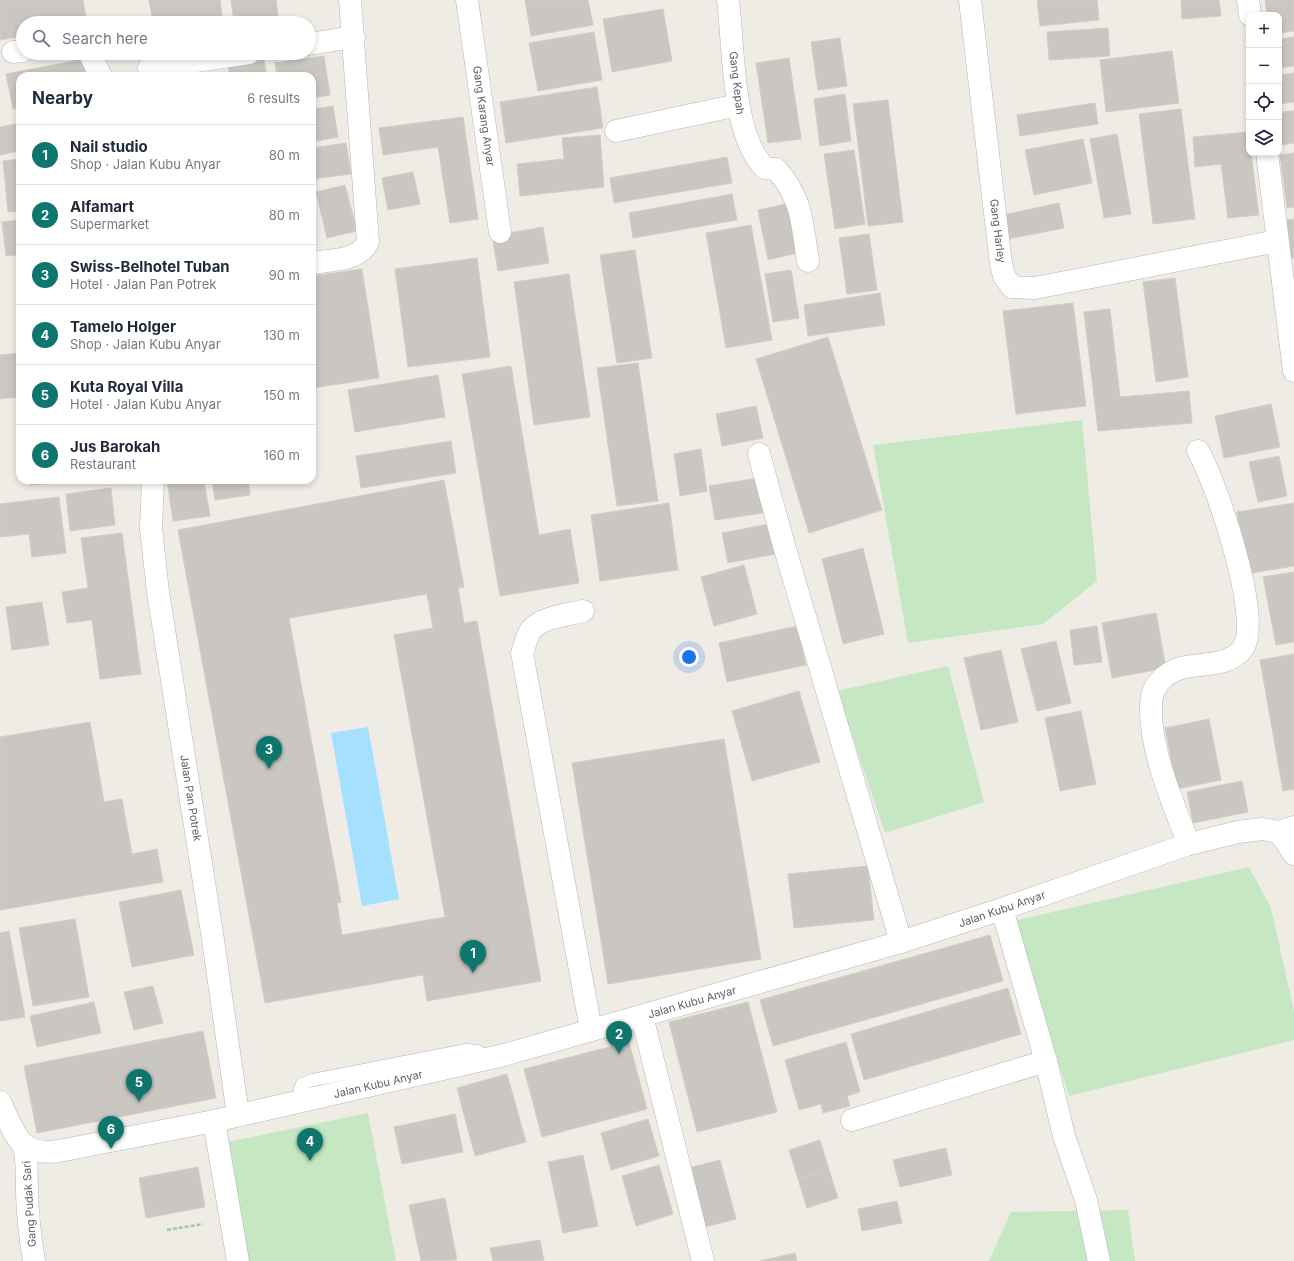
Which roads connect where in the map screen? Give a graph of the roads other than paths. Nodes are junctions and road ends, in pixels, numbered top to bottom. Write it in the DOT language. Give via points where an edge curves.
graph roads {
  1 [pos="350,0"];
  2 [pos="467,0"];
  3 [pos="728,0"];
  4 [pos="970,0"];
  5 [pos="1248,0"];
  6 [pos="1250,12"];
  7 [pos="354,37"];
  8 [pos="316,43"];
  9 [pos="94,60"];
  10 [pos="203,60"];
  11 [pos="150,68"];
  12 [pos="100,72"];
  13 [pos="738,105"];
  14 [pos="616,131"];
  15 [pos="1267,156"];
  16 [pos="500,232"];
  17 [pos="1277,241"];
  18 [pos="808,261"];
  19 [pos="316,262"];
  20 [pos="1294,371"];
  21 [pos="1198,451"];
  22 [pos="760,454"];
  23 [pos="153,484"];
  24 [pos="583,611"];
  25 [pos="1286,829"];
  26 [pos="1189,844"];
  27 [pos="1294,854"];
  28 [pos="1002,909"];
  29 [pos="901,942"];
  30 [pos="642,1016"];
  31 [pos="591,1030"];
  32 [pos="1046,1061"];
  33 [pos="0,1102"];
  34 [pos="238,1115"];
  35 [pos="852,1120"];
  36 [pos="214,1121"];
  37 [pos="24,1147"];
  38 [pos="34,1261"];
  39 [pos="238,1261"];
  40 [pos="703,1261"];
  41 [pos="1099,1261"];
  1 -- 7 [label="street"];
  2 -- 16 [label="street, Gang Karang Anyar"];
  3 -- 13 [label="street, Gang Kepah"];
  4 -- 17 [label="street, Gang Harley" via="1001,264 1004,276 1012,287 1035,288"];
  5 -- 6 [label="street"];
  7 -- 8 [label="street"];
  7 -- 19 [label="street" via="368,242 358,253"];
  9 -- 12 [label="street"];
  10 -- 11 [label="street"];
  13 -- 14 [label="street"];
  13 -- 18 [label="street, Gang Kepah" via="745,131 758,161 765,168 776,169 788,182 800,206"];
  15 -- 17 [label="street"];
  17 -- 20 [label="street"];
  21 -- 26 [label="street" via="1214,484 1240,567 1249,635 1243,648 1234,656 1222,662 1180,669 1161,678 1152,695 1152,727 1160,762"];
  22 -- 29 [label="street" via="783,542"];
  23 -- 34 [label="street, Jalan Pan Potrek" via="151,528 158,592"];
  24 -- 31 [label="street" via="536,626 529,634 522,653"];
  25 -- 26 [label="street, Jalan Kubu Anyar" via="1238,832"];
  25 -- 27 [label="street, Jalan Kubu Anyar"];
  26 -- 28 [label="street, Jalan Kubu Anyar"];
  28 -- 29 [label="street, Jalan Kubu Anyar"];
  28 -- 32 [label="street"];
  29 -- 30 [label="street, Jalan Kubu Anyar"];
  30 -- 31 [label="street, Jalan Kubu Anyar"];
  30 -- 40 [label="street"];
  31 -- 34 [label="street, Jalan Kubu Anyar" via="481,1060"];
  32 -- 35 [label="street"];
  32 -- 41 [label="street" via="1064,1136 1086,1200"];
  33 -- 37 [label="street"];
  34 -- 36 [label="street, Jalan Kubu Anyar"];
  36 -- 37 [label="street, Jalan Kubu Anyar" via="47,1153"];
  36 -- 39 [label="street"];
  37 -- 38 [label="street, Gang Pudak Sari" via="28,1164 26,1186"];
}
